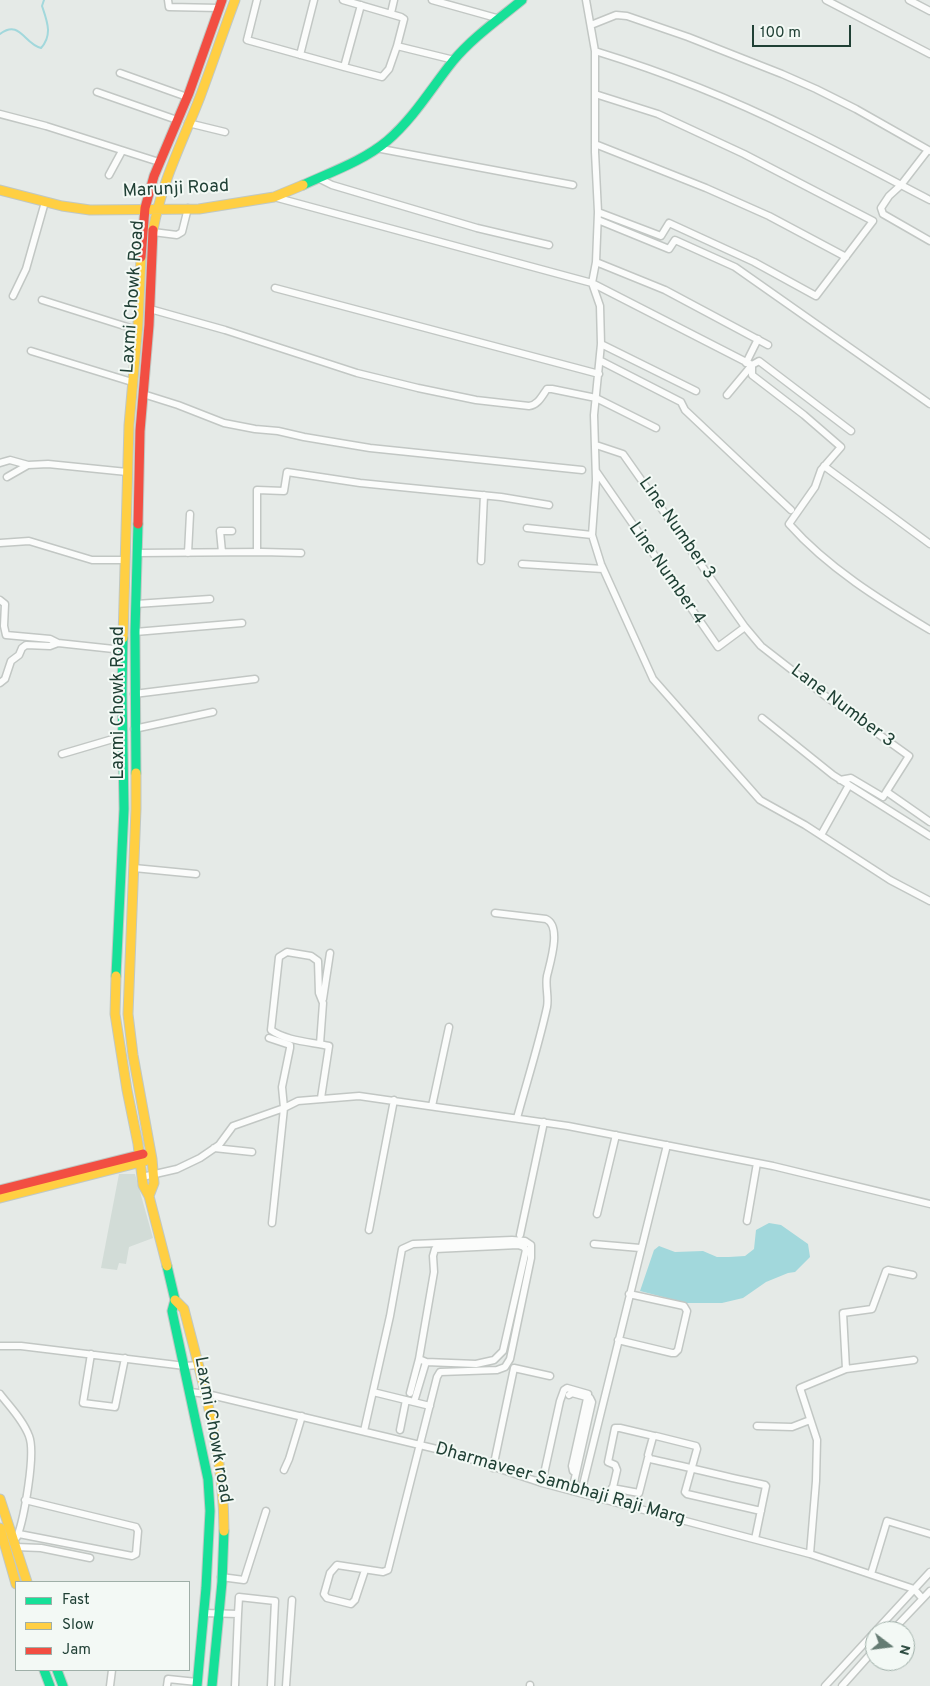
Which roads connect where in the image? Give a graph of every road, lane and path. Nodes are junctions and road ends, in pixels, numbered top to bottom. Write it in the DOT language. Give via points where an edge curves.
graph roads {
  1 [pos="168,0"];
  2 [pos="235,0"];
  3 [pos="257,0"];
  4 [pos="314,0"];
  5 [pos="343,0"];
  6 [pos="394,0"];
  7 [pos="432,0"];
  8 [pos="522,0"];
  9 [pos="586,0"];
  10 [pos="826,0"];
  11 [pos="910,0"];
  12 [pos="361,5"];
  13 [pos="220,7"];
  14 [pos="930,11"];
  15 [pos="390,13"];
  16 [pos="228,18"];
  17 [pos="500,19"];
  18 [pos="590,25"];
  19 [pos="397,46"];
  20 [pos="596,50"];
  21 [pos="930,54"];
  22 [pos="300,55"];
  23 [pos="454,60"];
  24 [pos="344,67"];
  25 [pos="120,74"];
  26 [pos="97,92"];
  27 [pos="595,94"];
  28 [pos="187,97"];
  29 [pos="198,101"];
  30 [pos="0,114"];
  31 [pos="177,120"];
  32 [pos="188,123"];
  33 [pos="224,132"];
  34 [pos="595,144"];
  35 [pos="376,148"];
  36 [pos="122,151"];
  37 [pos="929,151"];
  38 [pos="159,162"];
  39 [pos="109,176"];
  40 [pos="318,178"];
  41 [pos="574,185"];
  42 [pos="901,185"];
  43 [pos="0,190"];
  44 [pos="274,197"];
  45 [pos="930,200"];
  46 [pos="45,202"];
  47 [pos="145,208"];
  48 [pos="157,208"];
  49 [pos="188,208"];
  50 [pos="598,212"];
  51 [pos="598,220"];
  52 [pos="153,232"];
  53 [pos="930,241"];
  54 [pos="549,244"];
  55 [pos="846,257"];
  56 [pos="596,262"];
  57 [pos="592,283"];
  58 [pos="275,288"];
  59 [pos="13,296"];
  60 [pos="42,300"];
  61 [pos="150,309"];
  62 [pos="137,330"];
  63 [pos="758,340"];
  64 [pos="601,344"];
  65 [pos="768,345"];
  66 [pos="31,351"];
  67 [pos="600,361"];
  68 [pos="749,364"];
  69 [pos="599,374"];
  70 [pos="132,382"];
  71 [pos="696,391"];
  72 [pos="727,395"];
  73 [pos="131,396"];
  74 [pos="143,396"];
  75 [pos="596,398"];
  76 [pos="930,404"];
  77 [pos="656,428"];
  78 [pos="851,432"];
  79 [pos="596,445"];
  80 [pos="0,463"];
  81 [pos="28,465"];
  82 [pos="824,466"];
  83 [pos="582,470"];
  84 [pos="596,471"];
  85 [pos="127,472"];
  86 [pos="7,477"];
  87 [pos="484,495"];
  88 [pos="550,505"];
  89 [pos="791,510"];
  90 [pos="190,514"];
  91 [pos="527,528"];
  92 [pos="232,530"];
  93 [pos="592,535"];
  94 [pos="0,543"];
  95 [pos="930,544"];
  96 [pos="222,552"];
  97 [pos="257,552"];
  98 [pos="137,553"];
  99 [pos="188,553"];
  100 [pos="301,553"];
  101 [pos="125,557"];
  102 [pos="482,561"];
  103 [pos="522,564"];
  104 [pos="603,569"];
  105 [pos="210,599"];
  106 [pos="0,600"];
  107 [pos="136,604"];
  108 [pos="242,623"];
  109 [pos="745,627"];
  110 [pos="930,630"];
  111 [pos="135,632"];
  112 [pos="58,643"];
  113 [pos="123,650"];
  114 [pos="255,679"];
  115 [pos="0,683"];
  116 [pos="134,694"];
  117 [pos="213,712"];
  118 [pos="762,718"];
  119 [pos="122,720"];
  120 [pos="134,724"];
  121 [pos="123,736"];
  122 [pos="62,754"];
  123 [pos="840,780"];
  124 [pos="848,785"];
  125 [pos="887,792"];
  126 [pos="930,822"];
  127 [pos="822,835"];
  128 [pos="930,836"];
  129 [pos="134,868"];
  130 [pos="196,874"];
  131 [pos="930,901"];
  132 [pos="495,912"];
  133 [pos="330,953"];
  134 [pos="323,1003"];
  135 [pos="449,1026"];
  136 [pos="269,1038"];
  137 [pos="320,1044"];
  138 [pos="321,1098"];
  139 [pos="394,1100"];
  140 [pos="432,1106"];
  141 [pos="284,1108"];
  142 [pos="517,1118"];
  143 [pos="544,1122"];
  144 [pos="616,1135"];
  145 [pos="667,1145"];
  146 [pos="214,1148"];
  147 [pos="252,1152"];
  148 [pos="151,1155"];
  149 [pos="140,1158"];
  150 [pos="757,1163"];
  151 [pos="154,1174"];
  152 [pos="142,1177"];
  153 [pos="0,1190"];
  154 [pos="149,1196"];
  155 [pos="0,1198"];
  156 [pos="930,1204"];
  157 [pos="597,1214"];
  158 [pos="747,1221"];
  159 [pos="272,1223"];
  160 [pos="369,1230"];
  161 [pos="520,1235"];
  162 [pos="594,1244"];
  163 [pos="640,1248"];
  164 [pos="913,1275"];
  165 [pos="629,1294"];
  166 [pos="176,1300"];
  167 [pos="618,1340"];
  168 [pos="0,1346"];
  169 [pos="91,1354"];
  170 [pos="125,1358"];
  171 [pos="418,1359"];
  172 [pos="914,1360"];
  173 [pos="426,1362"];
  174 [pos="199,1365"];
  175 [pos="185,1366"];
  176 [pos="846,1369"];
  177 [pos="550,1376"];
  178 [pos="190,1392"];
  179 [pos="373,1392"];
  180 [pos="410,1393"];
  181 [pos="0,1394"];
  182 [pos="207,1394"];
  183 [pos="569,1395"];
  184 [pos="588,1398"];
  185 [pos="406,1400"];
  186 [pos="414,1402"];
  187 [pos="430,1406"];
  188 [pos="302,1416"];
  189 [pos="810,1420"];
  190 [pos="757,1426"];
  191 [pos="400,1430"];
  192 [pos="364,1431"];
  193 [pos="654,1436"];
  194 [pos="420,1445"];
  195 [pos="648,1458"];
  196 [pos="493,1468"];
  197 [pos="692,1469"];
  198 [pos="284,1470"];
  199 [pos="542,1483"];
  200 [pos="612,1488"];
  201 [pos="572,1491"];
  202 [pos="581,1493"];
  203 [pos="0,1499"];
  204 [pos="25,1500"];
  205 [pos="610,1500"];
  206 [pos="266,1510"];
  207 [pos="761,1511"];
  208 [pos="0,1528"];
  209 [pos="930,1534"];
  210 [pos="755,1539"];
  211 [pos="4,1540"];
  212 [pos="16,1540"];
  213 [pos="810,1554"];
  214 [pos="90,1558"];
  215 [pos="365,1570"];
  216 [pos="930,1572"];
  217 [pos="871,1574"];
  218 [pos="221,1577"];
  219 [pos="15,1581"];
  220 [pos="27,1581"];
  221 [pos="914,1589"];
  222 [pos="930,1591"];
  223 [pos="922,1598"];
  224 [pos="292,1600"];
  225 [pos="204,1613"];
  226 [pos="218,1613"];
  227 [pos="238,1614"];
  228 [pos="901,1621"];
  229 [pos="865,1660"];
  230 [pos="44,1671"];
  231 [pos="57,1671"];
  232 [pos="112,1671"];
  233 [pos="197,1684"];
  234 [pos="50,1686"];
  235 [pos="63,1686"];
  236 [pos="110,1686"];
  237 [pos="167,1686"];
  238 [pos="212,1686"];
  239 [pos="235,1686"];
  240 [pos="271,1686"];
  241 [pos="286,1686"];
  242 [pos="825,1686"];
  243 [pos="842,1686"];
  1 -- 13 [label="street" via="169,7"];
  2 -- 16 [label="main road, Laxmi Chowk Road"];
  3 -- 22 [label="street" via="247,40"];
  4 -- 22 [label="street"];
  5 -- 12 [label="street"];
  6 -- 15 [label="street"];
  7 -- 17 [label="street"];
  8 -- 17 [label="main road, Marunji Road"];
  9 -- 18 [label="street"];
  10 -- 21 [label="street"];
  11 -- 14 [label="street"];
  12 -- 15 [label="street"];
  12 -- 24 [label="street"];
  13 -- 16 [label="main road"];
  13 -- 28 [label="main road, Laxmi Chowk Road"];
  15 -- 19 [label="street" via="404,19"];
  16 -- 29 [label="main road, Laxmi Chowk Road"];
  17 -- 23 [label="main road, Marunji Road"];
  18 -- 20 [label="street"];
  18 -- 37 [label="street" via="616,14 688,37 816,89"];
  19 -- 23 [label="street"];
  19 -- 24 [label="street" via="389,69 382,77"];
  20 -- 27 [label="street"];
  20 -- 42 [label="street" via="657,70 793,129"];
  22 -- 24 [label="street"];
  23 -- 35 [label="main road, Marunji Road" via="406,122"];
  25 -- 28 [label="street"];
  26 -- 31 [label="street"];
  27 -- 34 [label="street"];
  27 -- 55 [label="street" via="658,114 744,154 873,221"];
  28 -- 29 [label="main road"];
  28 -- 31 [label="main road, Laxmi Chowk Road"];
  29 -- 32 [label="main road, Laxmi Chowk Road"];
  30 -- 36 [label="street"];
  31 -- 38 [label="main road, Laxmi Chowk Road"];
  32 -- 33 [label="street"];
  32 -- 48 [label="main road, Laxmi Chowk Road"];
  34 -- 50 [label="street"];
  34 -- 55 [label="street" via="760,212"];
  35 -- 40 [label="main road, Marunji Road"];
  35 -- 41 [label="street"];
  36 -- 38 [label="street"];
  36 -- 39 [label="street"];
  37 -- 42 [label="street"];
  38 -- 47 [label="main road, Laxmi Chowk Road"];
  40 -- 44 [label="main road, Marunji Road"];
  40 -- 54 [label="street" via="477,228"];
  42 -- 45 [label="street"];
  42 -- 53 [label="street" via="884,204 883,214"];
  43 -- 46 [label="main road, Marunji Road"];
  44 -- 49 [label="main road, Marunji Road"];
  44 -- 57 [label="street"];
  46 -- 47 [label="main road, Marunji Road" via="90,210"];
  46 -- 59 [label="street" via="26,269"];
  47 -- 48 [label="main road, Marunji Road"];
  47 -- 62 [label="main road, Laxmi Chowk Road"];
  48 -- 49 [label="main road, Marunji Road"];
  48 -- 52 [label="main road, Laxmi Chowk Road"];
  49 -- 52 [label="street" via="182,232 177,235"];
  50 -- 51 [label="street"];
  50 -- 55 [label="street" via="662,236 669,223 754,262 816,296"];
  51 -- 56 [label="street"];
  51 -- 76 [label="street" via="669,249 675,240 735,267"];
  52 -- 61 [label="main road, Laxmi Chowk Road"];
  56 -- 57 [label="street"];
  56 -- 63 [label="street" via="665,290"];
  57 -- 64 [label="street" via="600,306"];
  57 -- 68 [label="street"];
  58 -- 69 [label="street"];
  60 -- 62 [label="street"];
  61 -- 74 [label="main road, Laxmi Chowk Road"];
  61 -- 75 [label="street" via="357,373 476,400 530,406 538,403 547,389"];
  62 -- 70 [label="main road, Laxmi Chowk Road"];
  63 -- 65 [label="street"];
  63 -- 68 [label="street"];
  64 -- 67 [label="street"];
  64 -- 71 [label="street"];
  66 -- 70 [label="street"];
  67 -- 69 [label="street"];
  67 -- 89 [label="street" via="681,402 685,410"];
  68 -- 72 [label="street"];
  68 -- 78 [label="street" via="759,361"];
  68 -- 82 [label="street" via="752,375 840,447"];
  69 -- 75 [label="street"];
  70 -- 73 [label="main road, Laxmi Chowk Road"];
  73 -- 74 [label="main road"];
  73 -- 85 [label="main road, Laxmi Chowk Road"];
  74 -- 83 [label="street" via="178,405 224,423 255,429 370,448"];
  74 -- 98 [label="main road, Laxmi Chowk Road"];
  75 -- 77 [label="street"];
  75 -- 79 [label="street"];
  79 -- 84 [label="street"];
  79 -- 109 [label="street, Line Number 3" via="623,454"];
  80 -- 81 [label="street" via="10,460"];
  81 -- 85 [label="street"];
  81 -- 86 [label="street"];
  82 -- 95 [label="street"];
  82 -- 110 [label="street" via="816,487 789,524 804,541 870,594"];
  84 -- 93 [label="street"];
  84 -- 109 [label="street, Line Number 4" via="718,648"];
  85 -- 101 [label="main road, Laxmi Chowk Road"];
  87 -- 88 [label="street"];
  87 -- 97 [label="street" via="287,472 284,491 257,490"];
  87 -- 102 [label="street"];
  90 -- 99 [label="street"];
  91 -- 93 [label="street"];
  92 -- 96 [label="street" via="221,530"];
  93 -- 104 [label="street"];
  94 -- 101 [label="street" via="29,541 92,560"];
  96 -- 97 [label="street"];
  96 -- 99 [label="street"];
  97 -- 100 [label="street"];
  98 -- 99 [label="street"];
  98 -- 101 [label="main road"];
  98 -- 107 [label="main road, Laxmi Chowk Road"];
  101 -- 113 [label="main road, Laxmi Chowk Road"];
  103 -- 104 [label="street"];
  104 -- 127 [label="street" via="653,679 760,800"];
  105 -- 107 [label="street"];
  106 -- 112 [label="street" via="5,604 6,635 50,639"];
  107 -- 111 [label="main road, Laxmi Chowk Road"];
  108 -- 111 [label="street"];
  109 -- 125 [label="street, Lane Number 3" via="761,646 909,756"];
  111 -- 116 [label="main road, Laxmi Chowk Road"];
  112 -- 113 [label="street"];
  112 -- 115 [label="street" via="26,645 12,661"];
  113 -- 119 [label="main road, Laxmi Chowk Road"];
  114 -- 116 [label="street"];
  116 -- 120 [label="main road, Laxmi Chowk Road"];
  117 -- 120 [label="street"];
  118 -- 123 [label="street"];
  119 -- 120 [label="main road"];
  119 -- 121 [label="main road, Laxmi Chowk Road"];
  120 -- 129 [label="main road, Laxmi Chowk Road"];
  121 -- 122 [label="street"];
  121 -- 149 [label="main road, Laxmi Chowk Road" via="124,809 115,1014"];
  123 -- 124 [label="street"];
  123 -- 125 [label="street" via="851,778 884,797"];
  124 -- 127 [label="street"];
  124 -- 128 [label="street"];
  125 -- 126 [label="street"];
  127 -- 131 [label="street" via="890,880"];
  129 -- 130 [label="street"];
  129 -- 148 [label="main road, Laxmi Chowk Road" via="128,1014"];
  132 -- 142 [label="street" via="546,919 552,925 554,945 547,978 548,1004"];
  133 -- 134 [label="street"];
  134 -- 137 [label="street"];
  134 -- 137 [label="street" via="318,961 311,956 287,952 279,956 271,1030 278,1035"];
  135 -- 140 [label="street"];
  136 -- 141 [label="street" via="290,1045 282,1087"];
  137 -- 138 [label="street" via="329,1046"];
  138 -- 139 [label="street" via="359,1096"];
  138 -- 141 [label="street" via="298,1101"];
  139 -- 140 [label="street"];
  139 -- 160 [label="street"];
  140 -- 142 [label="street"];
  141 -- 146 [label="street" via="233,1126"];
  141 -- 159 [label="street"];
  142 -- 143 [label="street"];
  143 -- 144 [label="street"];
  143 -- 161 [label="street"];
  144 -- 145 [label="street"];
  144 -- 157 [label="street"];
  145 -- 150 [label="street"];
  145 -- 163 [label="street"];
  146 -- 147 [label="street"];
  146 -- 151 [label="street" via="177,1169"];
  148 -- 149 [label="main road"];
  148 -- 151 [label="main road, Laxmi Chowk Road"];
  149 -- 152 [label="main road, Laxmi Chowk Road"];
  149 -- 153 [label="main road"];
  149 -- 155 [label="main road"];
  150 -- 156 [label="street"];
  150 -- 158 [label="street"];
  151 -- 152 [label="street"];
  151 -- 154 [label="main road, Laxmi Chowk Road"];
  152 -- 154 [label="main road, Laxmi Chowk road"];
  154 -- 166 [label="main road, Laxmi Chowk road"];
  162 -- 163 [label="street"];
  163 -- 165 [label="street"];
  164 -- 176 [label="street" via="886,1270 872,1310 843,1313"];
  165 -- 167 [label="street"];
  165 -- 167 [label="street" via="686,1308 678,1350 672,1353"];
  166 -- 174 [label="main road, Laxmi Chowk road" via="184,1309"];
  166 -- 175 [label="main road, Laxmi Chowk road" via="172,1311"];
  167 -- 202 [label="street"];
  168 -- 169 [label="street"];
  169 -- 170 [label="street"];
  169 -- 170 [label="street" via="83,1403 107,1406 115,1406"];
  170 -- 175 [label="street"];
  171 -- 173 [label="street"];
  171 -- 173 [label="street" via="434,1272 435,1249 524,1247 526,1250 504,1352 494,1360 476,1364"];
  171 -- 180 [label="street"];
  172 -- 176 [label="street"];
  173 -- 186 [label="street"];
  174 -- 175 [label="street"];
  174 -- 182 [label="main road, Laxmi Chowk road"];
  175 -- 178 [label="main road, Laxmi Chowk road"];
  176 -- 189 [label="street" via="800,1388"];
  177 -- 196 [label="street" via="514,1368"];
  178 -- 182 [label="street, Dharmaveer Sambhaji Raji Marg"];
  178 -- 225 [label="main road, Laxmi Chowk road" via="208,1479 210,1511"];
  179 -- 185 [label="street"];
  179 -- 187 [label="street" via="402,1248 414,1244 525,1241 531,1245 531,1258 510,1359 505,1367 497,1370 440,1372"];
  179 -- 192 [label="street"];
  181 -- 204 [label="street" via="24,1427 31,1444 32,1463"];
  182 -- 188 [label="street, Dharmaveer Sambhaji Raji Marg"];
  182 -- 218 [label="main road, Laxmi Chowk road" via="225,1511"];
  183 -- 184 [label="street"];
  184 -- 199 [label="street" via="588,1392 564,1390"];
  184 -- 201 [label="street" via="572,1466 576,1474"];
  185 -- 186 [label="street"];
  185 -- 191 [label="street"];
  186 -- 187 [label="street"];
  187 -- 194 [label="street"];
  188 -- 192 [label="street, Dharmaveer Sambhaji Raji Marg"];
  188 -- 198 [label="street"];
  189 -- 190 [label="street" via="792,1427"];
  189 -- 213 [label="street" via="816,1440"];
  192 -- 194 [label="street, Dharmaveer Sambhaji Raji Marg"];
  193 -- 195 [label="street"];
  193 -- 197 [label="street" via="695,1445"];
  193 -- 200 [label="street" via="615,1428 608,1462 616,1467"];
  194 -- 196 [label="street, Dharmaveer Sambhaji Raji Marg"];
  194 -- 215 [label="street" via="388,1570"];
  195 -- 197 [label="street"];
  195 -- 200 [label="street" via="639,1493"];
  196 -- 199 [label="street, Dharmaveer Sambhaji Raji Marg"];
  197 -- 207 [label="street" via="765,1485"];
  197 -- 207 [label="street" via="687,1494"];
  199 -- 201 [label="street, Dharmaveer Sambhaji Raji Marg"];
  200 -- 205 [label="street"];
  201 -- 202 [label="street, Dharmaveer Sambhaji Raji Marg"];
  202 -- 205 [label="street, Dharmaveer Sambhaji Raji Marg"];
  203 -- 212 [label="main road"];
  204 -- 212 [label="street"];
  204 -- 212 [label="street" via="136,1527 136,1554"];
  205 -- 210 [label="street, Dharmaveer Sambhaji Raji Marg"];
  206 -- 218 [label="street" via="244,1580"];
  207 -- 210 [label="street"];
  208 -- 211 [label="main road"];
  209 -- 217 [label="street" via="887,1521"];
  210 -- 213 [label="street, Dharmaveer Sambhaji Raji Marg"];
  211 -- 212 [label="street"];
  211 -- 219 [label="main road"];
  212 -- 214 [label="street"];
  212 -- 220 [label="main road"];
  213 -- 217 [label="street, Dharmaveer Sambhaji Raji Marg"];
  215 -- 215 [label="street" via="351,1604 327,1598 324,1594 330,1573 337,1565"];
  216 -- 221 [label="street"];
  217 -- 221 [label="street, Dharmaveer Sambhaji Raji Marg"];
  218 -- 226 [label="main road, Laxmi Chowk road"];
  221 -- 223 [label="street, Dharmaveer Sambhaji Raji Marg"];
  221 -- 242 [label="street"];
  222 -- 223 [label="street"];
  223 -- 228 [label="street"];
  224 -- 241 [label="street"];
  225 -- 226 [label="street"];
  225 -- 233 [label="main road, Laxmi Chowk road"];
  226 -- 227 [label="street"];
  226 -- 238 [label="main road, Laxmi Chowk road"];
  227 -- 239 [label="street"];
  227 -- 240 [label="street" via="239,1597 275,1601"];
  229 -- 243 [label="street"];
  230 -- 234 [label="main road"];
  231 -- 235 [label="main road"];
  232 -- 236 [label="street"];
  233 -- 237 [label="street" via="168,1679"];
}
